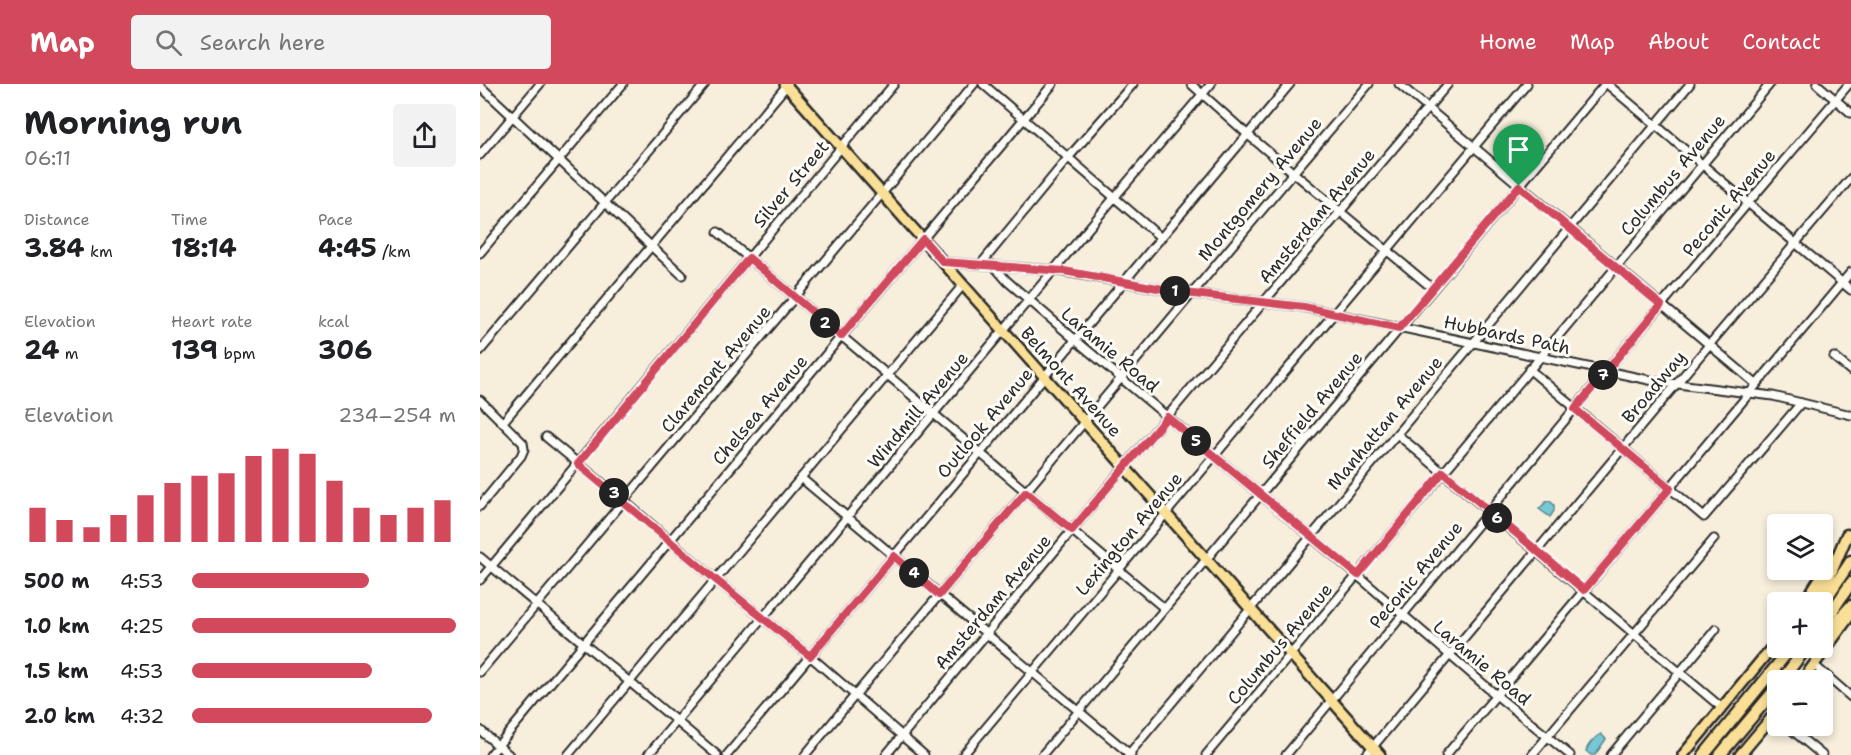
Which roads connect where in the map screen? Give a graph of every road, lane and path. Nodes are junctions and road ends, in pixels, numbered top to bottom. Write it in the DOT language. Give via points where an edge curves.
graph roads {
  1 [pos="540,84"];
  2 [pos="623,84"];
  3 [pos="705,84"];
  4 [pos="894,84"];
  5 [pos="974,84"];
  6 [pos="982,84"];
  7 [pos="1053,84"];
  8 [pos="1133,84"];
  9 [pos="1191,84"];
  10 [pos="1211,84"];
  11 [pos="1290,84"];
  12 [pos="1369,84"];
  13 [pos="1399,84"];
  14 [pos="1448,84"];
  15 [pos="1527,84"];
  16 [pos="1606,84"];
  17 [pos="1690,84"];
  18 [pos="1770,84"];
  19 [pos="1817,84"];
  20 [pos="1849,84"];
  21 [pos="787,85"];
  22 [pos="480,86"];
  23 [pos="1203,94"];
  24 [pos="1835,100"];
  25 [pos="1428,109"];
  26 [pos="1851,113"];
  27 [pos="513,117"];
  28 [pos="1024,119"];
  29 [pos="1654,125"];
  30 [pos="1247,134"];
  31 [pos="841,147"];
  32 [pos="1474,147"];
  33 [pos="480,155"];
  34 [pos="1068,158"];
  35 [pos="560,159"];
  36 [pos="1702,164"];
  37 [pos="1293,172"];
  38 [pos="1851,178"];
  39 [pos="1519,186"];
  40 [pos="882,193"];
  41 [pos="1114,198"];
  42 [pos="606,202"];
  43 [pos="1748,203"];
  44 [pos="1340,212"];
  45 [pos="1569,228"];
  46 [pos="718,232"];
  47 [pos="1160,237"];
  48 [pos="923,239"];
  49 [pos="1795,242"];
  50 [pos="652,246"];
  51 [pos="1386,250"];
  52 [pos="480,253"];
  53 [pos="749,258"];
  54 [pos="943,262"];
  55 [pos="981,264"];
  56 [pos="993,265"];
  57 [pos="1615,267"];
  58 [pos="1054,270"];
  59 [pos="1851,272"];
  60 [pos="682,275"];
  61 [pos="1123,281"];
  62 [pos="1842,283"];
  63 [pos="963,285"];
  64 [pos="1432,288"];
  65 [pos="1851,290"];
  66 [pos="1192,294"];
  67 [pos="795,297"];
  68 [pos="1028,300"];
  69 [pos="1264,302"];
  70 [pos="1661,305"];
  71 [pos="1333,313"];
  72 [pos="1399,328"];
  73 [pos="1003,330"];
  74 [pos="841,336"];
  75 [pos="1074,339"];
  76 [pos="1472,343"];
  77 [pos="1708,345"];
  78 [pos="480,351"];
  79 [pos="1540,356"];
  80 [pos="1834,357"];
  81 [pos="1529,369"];
  82 [pos="1607,371"];
  83 [pos="1851,371"];
  84 [pos="887,375"];
  85 [pos="1044,376"];
  86 [pos="1121,378"];
  87 [pos="1756,384"];
  88 [pos="1676,385"];
  89 [pos="1748,394"];
  90 [pos="480,400"];
  91 [pos="1801,403"];
  92 [pos="1575,409"];
  93 [pos="933,414"];
  94 [pos="1851,415"];
  95 [pos="1167,417"];
  96 [pos="503,422"];
  97 [pos="1085,422"];
  98 [pos="1397,434"];
  99 [pos="546,437"];
  100 [pos="1622,449"];
  101 [pos="980,453"];
  102 [pos="1214,456"];
  103 [pos="578,464"];
  104 [pos="1125,467"];
  105 [pos="1443,472"];
  106 [pos="801,478"];
  107 [pos="1670,488"];
  108 [pos="1026,492"];
  109 [pos="1260,495"];
  110 [pos="624,501"];
  111 [pos="481,502"];
  112 [pos="1489,512"];
  113 [pos="1166,513"];
  114 [pos="848,517"];
  115 [pos="1072,530"];
  116 [pos="1849,531"];
  117 [pos="1310,537"];
  118 [pos="1714,539"];
  119 [pos="670,540"];
  120 [pos="1537,551"];
  121 [pos="894,556"];
  122 [pos="480,557"];
  123 [pos="1206,558"];
  124 [pos="1851,561"];
  125 [pos="491,566"];
  126 [pos="1119,569"];
  127 [pos="1358,575"];
  128 [pos="480,580"];
  129 [pos="716,580"];
  130 [pos="1851,584"];
  131 [pos="1584,590"];
  132 [pos="1811,592"];
  133 [pos="1822,592"];
  134 [pos="1830,592"];
  135 [pos="939,595"];
  136 [pos="538,604"];
  137 [pos="1851,606"];
  138 [pos="1164,608"];
  139 [pos="1250,608"];
  140 [pos="1833,610"];
  141 [pos="1403,614"];
  142 [pos="1851,615"];
  143 [pos="762,618"];
  144 [pos="1833,625"];
  145 [pos="1716,629"];
  146 [pos="985,633"];
  147 [pos="1635,633"];
  148 [pos="584,643"];
  149 [pos="1767,653"];
  150 [pos="1291,654"];
  151 [pos="1449,655"];
  152 [pos="810,656"];
  153 [pos="1783,658"];
  154 [pos="1798,658"];
  155 [pos="1801,658"];
  156 [pos="1814,665"];
  157 [pos="1792,666"];
  158 [pos="1789,670"];
  159 [pos="1810,670"];
  160 [pos="480,672"];
  161 [pos="1680,672"];
  162 [pos="1032,673"];
  163 [pos="630,682"];
  164 [pos="1496,695"];
  165 [pos="856,696"];
  166 [pos="1851,697"];
  167 [pos="1767,699"];
  168 [pos="1332,700"];
  169 [pos="1722,708"];
  170 [pos="1078,711"];
  171 [pos="677,720"];
  172 [pos="1767,724"];
  173 [pos="480,730"];
  174 [pos="902,736"];
  175 [pos="1799,736"];
  176 [pos="1547,737"];
  177 [pos="498,746"];
  178 [pos="1373,747"];
  179 [pos="1129,754"];
  180 [pos="490,755"];
  181 [pos="509,755"];
  182 [pos="568,755"];
  183 [pos="648,755"];
  184 [pos="717,755"];
  185 [pos="727,755"];
  186 [pos="805,755"];
  187 [pos="886,755"];
  188 [pos="924,755"];
  189 [pos="963,755"];
  190 [pos="1042,755"];
  191 [pos="1206,755"];
  192 [pos="1286,755"];
  193 [pos="1366,755"];
  194 [pos="1380,755"];
  195 [pos="1446,755"];
  196 [pos="1532,755"];
  197 [pos="1570,755"];
  198 [pos="1611,755"];
  199 [pos="1683,755"];
  200 [pos="1702,755"];
  201 [pos="1720,755"];
  202 [pos="1740,755"];
  203 [pos="1822,755"];
  1 -- 27 [label="street"];
  2 -- 35 [label="street"];
  3 -- 42 [label="street"];
  4 -- 31 [label="street, Silver Street"];
  5 -- 40 [label="street, Claremont Avenue"];
  6 -- 28 [label="street"];
  7 -- 28 [label="street, Chelsea Avenue"];
  8 -- 34 [label="street"];
  9 -- 23 [label="street"];
  10 -- 23 [label="street, Windmill Avenue"];
  11 -- 30 [label="street, Outlook Avenue"];
  12 -- 37 [label="street, Montgomery Avenue"];
  13 -- 25 [label="street"];
  14 -- 25 [label="street, Amsterdam Avenue"];
  15 -- 32 [label="street, Lexington Avenue"];
  16 -- 29 [label="street"];
  16 -- 39 [label="street, Sheffield Avenue"];
  17 -- 29 [label="street, Manhattan Avenue"];
  18 -- 36 [label="street, Columbus Avenue"];
  19 -- 24 [label="street"];
  20 -- 24 [label="street, Peconic Avenue"];
  21 -- 31 [label="main road, Belmont Avenue"];
  21 -- 50 [label="street"];
  22 -- 27 [label="street"];
  23 -- 30 [label="street"];
  23 -- 41 [label="street, Windmill Avenue"];
  24 -- 26 [label="street"];
  24 -- 43 [label="street, Peconic Avenue"];
  25 -- 32 [label="street"];
  25 -- 44 [label="street, Amsterdam Avenue"];
  27 -- 33 [label="street"];
  27 -- 35 [label="street"];
  28 -- 34 [label="street"];
  28 -- 48 [label="street, Chelsea Avenue"];
  29 -- 36 [label="street"];
  29 -- 45 [label="street, Manhattan Avenue"];
  30 -- 37 [label="street"];
  30 -- 47 [label="street, Outlook Avenue"];
  31 -- 40 [label="main road, Belmont Avenue"];
  31 -- 53 [label="street, Silver Street"];
  32 -- 39 [label="street"];
  32 -- 51 [label="street, Lexington Avenue"];
  34 -- 41 [label="street"];
  34 -- 55 [label="street"];
  35 -- 42 [label="street"];
  35 -- 52 [label="street"];
  36 -- 43 [label="street"];
  36 -- 57 [label="street, Columbus Avenue"];
  37 -- 44 [label="street"];
  37 -- 66 [label="street, Montgomery Avenue"];
  38 -- 49 [label="street, Broadway"];
  39 -- 45 [label="street"];
  39 -- 64 [label="street, Sheffield Avenue"];
  40 -- 48 [label="main road, Belmont Avenue"];
  40 -- 67 [label="street, Claremont Avenue"];
  41 -- 47 [label="street"];
  41 -- 58 [label="street, Windmill Avenue"];
  42 -- 50 [label="street"];
  42 -- 78 [label="street"];
  43 -- 49 [label="street"];
  43 -- 70 [label="street, Peconic Avenue"];
  44 -- 51 [label="street"];
  44 -- 69 [label="street, Amsterdam Avenue"];
  45 -- 57 [label="street"];
  45 -- 76 [label="street, Manhattan Avenue"];
  46 -- 53 [label="street"];
  47 -- 61 [label="street, Outlook Avenue"];
  48 -- 54 [label="main road, Belmont Avenue"];
  48 -- 74 [label="street, Chelsea Avenue"];
  49 -- 62 [label="street"];
  49 -- 77 [label="street, Broadway"];
  50 -- 60 [label="street"];
  50 -- 96 [label="street"];
  51 -- 64 [label="street"];
  51 -- 71 [label="street, Lexington Avenue"];
  53 -- 67 [label="street"];
  53 -- 103 [label="street, Silver Street"];
  54 -- 55 [label="street, Hubbards Path"];
  54 -- 63 [label="main road, Belmont Avenue"];
  55 -- 56 [label="street, Hubbards Path"];
  56 -- 58 [label="street, Hubbards Path"];
  56 -- 68 [label="street, Laramie Road"];
  57 -- 70 [label="street"];
  57 -- 79 [label="street, Columbus Avenue"];
  58 -- 61 [label="street, Hubbards Path"];
  58 -- 68 [label="street, Windmill Avenue"];
  59 -- 62 [label="street"];
  61 -- 66 [label="street, Hubbards Path"];
  61 -- 75 [label="street, Outlook Avenue"];
  62 -- 65 [label="street"];
  62 -- 87 [label="street"];
  63 -- 73 [label="main road, Belmont Avenue"];
  63 -- 84 [label="street"];
  64 -- 72 [label="street, Sheffield Avenue"];
  66 -- 69 [label="street, Hubbards Path"];
  66 -- 86 [label="street, Montgomery Avenue"];
  67 -- 74 [label="street"];
  67 -- 110 [label="street, Claremont Avenue"];
  68 -- 73 [label="street, Windmill Avenue"];
  68 -- 75 [label="street, Laramie Road"];
  69 -- 71 [label="street, Hubbards Path"];
  69 -- 95 [label="street, Amsterdam Avenue"];
  70 -- 77 [label="street"];
  70 -- 82 [label="street, Peconic Avenue"];
  71 -- 72 [label="street, Hubbards Path"];
  71 -- 102 [label="street, Lexington Avenue"];
  72 -- 76 [label="street, Hubbards Path"];
  72 -- 109 [label="street, Sheffield Avenue"];
  73 -- 85 [label="main road, Belmont Avenue"];
  73 -- 93 [label="street, Windmill Avenue"];
  74 -- 84 [label="street"];
  74 -- 119 [label="street, Chelsea Avenue"];
  75 -- 85 [label="street, Outlook Avenue"];
  75 -- 86 [label="street, Laramie Road"];
  76 -- 79 [label="street, Hubbards Path"];
  76 -- 98 [label="street, Manhattan Avenue"];
  77 -- 87 [label="street"];
  77 -- 88 [label="street, Broadway"];
  79 -- 81 [label="street, Columbus Avenue"];
  79 -- 82 [label="street, Hubbards Path"];
  80 -- 83 [label="street"];
  81 -- 92 [label="street"];
  81 -- 105 [label="street, Columbus Avenue"];
  82 -- 88 [label="street, Hubbards Path"];
  82 -- 92 [label="street, Peconic Avenue"];
  84 -- 93 [label="street"];
  84 -- 106 [label="street"];
  85 -- 97 [label="main road, Belmont Avenue"];
  85 -- 101 [label="street, Outlook Avenue"];
  86 -- 95 [label="street, Laramie Road"];
  86 -- 97 [label="street, Montgomery Avenue"];
  87 -- 89 [label="street"];
  88 -- 89 [label="street, Hubbards Path"];
  88 -- 100 [label="street, Broadway"];
  89 -- 91 [label="street, Hubbards Path"];
  89 -- 107 [label="street"];
  90 -- 96 [label="street"];
  91 -- 94 [label="street, Hubbards Path"];
  91 -- 107 [label="street" via="1704,517"];
  92 -- 100 [label="street"];
  92 -- 112 [label="street, Peconic Avenue"];
  93 -- 101 [label="street"];
  93 -- 114 [label="street, Windmill Avenue"];
  95 -- 102 [label="street, Laramie Road"];
  95 -- 104 [label="street, Amsterdam Avenue"];
  96 -- 111 [label="street" via="523,442 524,449"];
  97 -- 104 [label="main road, Belmont Avenue"];
  97 -- 108 [label="street, Montgomery Avenue"];
  98 -- 105 [label="street"];
  98 -- 117 [label="street, Manhattan Avenue"];
  99 -- 103 [label="street"];
  100 -- 107 [label="street"];
  100 -- 120 [label="street, Broadway"];
  101 -- 108 [label="street"];
  101 -- 121 [label="street, Outlook Avenue"];
  102 -- 109 [label="street, Laramie Road"];
  102 -- 113 [label="street, Lexington Avenue"];
  103 -- 110 [label="street"];
  103 -- 125 [label="street, Silver Street"];
  104 -- 113 [label="main road, Belmont Avenue"];
  104 -- 115 [label="street, Amsterdam Avenue"];
  105 -- 112 [label="street"];
  105 -- 127 [label="street, Columbus Avenue"];
  106 -- 114 [label="street"];
  106 -- 129 [label="street"];
  107 -- 131 [label="street"];
  108 -- 115 [label="street"];
  108 -- 135 [label="street, Montgomery Avenue"];
  109 -- 117 [label="street, Laramie Road"];
  109 -- 123 [label="street, Sheffield Avenue"];
  110 -- 119 [label="street"];
  110 -- 136 [label="street, Claremont Avenue"];
  112 -- 120 [label="street"];
  112 -- 141 [label="street, Peconic Avenue"];
  113 -- 123 [label="main road, Belmont Avenue"];
  113 -- 126 [label="street, Lexington Avenue"];
  114 -- 121 [label="street"];
  114 -- 143 [label="street, Windmill Avenue"];
  115 -- 126 [label="street"];
  115 -- 146 [label="street, Amsterdam Avenue"];
  116 -- 132 [label="main road"];
  116 -- 133 [label="highway"];
  117 -- 127 [label="street, Laramie Road"];
  117 -- 139 [label="street, Manhattan Avenue"];
  118 -- 147 [label="street"];
  119 -- 129 [label="street"];
  119 -- 148 [label="street, Chelsea Avenue"];
  120 -- 131 [label="street"];
  120 -- 151 [label="street, Broadway"];
  121 -- 135 [label="street"];
  121 -- 152 [label="street, Outlook Avenue"];
  122 -- 125 [label="street"];
  123 -- 138 [label="street, Sheffield Avenue"];
  123 -- 139 [label="main road, Belmont Avenue"];
  124 -- 134 [label="highway"];
  125 -- 128 [label="street, Silver Street"];
  125 -- 136 [label="street"];
  126 -- 138 [label="street"];
  126 -- 162 [label="street, Lexington Avenue"];
  127 -- 141 [label="street, Laramie Road"];
  127 -- 150 [label="street, Columbus Avenue"];
  129 -- 143 [label="street"];
  129 -- 163 [label="street"];
  130 -- 140 [label="highway"];
  131 -- 147 [label="street"];
  131 -- 164 [label="street"];
  135 -- 146 [label="street"];
  135 -- 165 [label="street, Montgomery Avenue"];
  136 -- 148 [label="street"];
  136 -- 160 [label="street, Claremont Avenue"];
  137 -- 144 [label="highway"];
  138 -- 170 [label="street, Sheffield Avenue"];
  139 -- 150 [label="main road, Belmont Avenue"];
  139 -- 179 [label="street, Manhattan Avenue"];
  141 -- 151 [label="street, Laramie Road"];
  141 -- 168 [label="street, Peconic Avenue"];
  142 -- 156 [label="main road"];
  143 -- 152 [label="street"];
  143 -- 171 [label="street, Windmill Avenue"];
  145 -- 161 [label="street"];
  146 -- 162 [label="street"];
  146 -- 174 [label="street, Amsterdam Avenue"];
  147 -- 161 [label="street"];
  147 -- 176 [label="street"];
  148 -- 163 [label="street"];
  148 -- 177 [label="street, Chelsea Avenue"];
  149 -- 169 [label="main road"];
  150 -- 168 [label="main road, Belmont Avenue"];
  150 -- 191 [label="street, Columbus Avenue"];
  151 -- 164 [label="street, Laramie Road"];
  151 -- 178 [label="street, Broadway"];
  152 -- 165 [label="street"];
  152 -- 185 [label="street, Outlook Avenue"];
  153 -- 200 [label="highway"];
  154 -- 157 [label="highway"];
  155 -- 157 [label="highway"];
  156 -- 159 [label="main road"];
  156 -- 166 [label="street"];
  157 -- 158 [label="highway"];
  161 -- 169 [label="street"];
  161 -- 198 [label="street"];
  162 -- 170 [label="street"];
  162 -- 189 [label="street, Lexington Avenue"];
  163 -- 171 [label="street"];
  163 -- 182 [label="street"];
  164 -- 176 [label="street, Laramie Road"];
  164 -- 195 [label="street"];
  165 -- 174 [label="street"];
  165 -- 186 [label="street, Montgomery Avenue"];
  167 -- 201 [label="highway"];
  168 -- 178 [label="main road, Belmont Avenue"];
  168 -- 192 [label="street, Peconic Avenue"];
  169 -- 199 [label="main road"];
  170 -- 179 [label="street"];
  170 -- 190 [label="street, Sheffield Avenue"];
  171 -- 183 [label="street, Windmill Avenue"];
  171 -- 184 [label="street"];
  172 -- 202 [label="main road"];
  173 -- 177 [label="street"];
  174 -- 187 [label="street, Amsterdam Avenue"];
  174 -- 188 [label="street"];
  175 -- 203 [label="street"];
  176 -- 196 [label="street"];
  176 -- 197 [label="street, Laramie Road"];
  177 -- 180 [label="street, Chelsea Avenue"];
  177 -- 181 [label="street"];
  178 -- 193 [label="street, Broadway"];
  178 -- 194 [label="main road, Belmont Avenue"];
}
